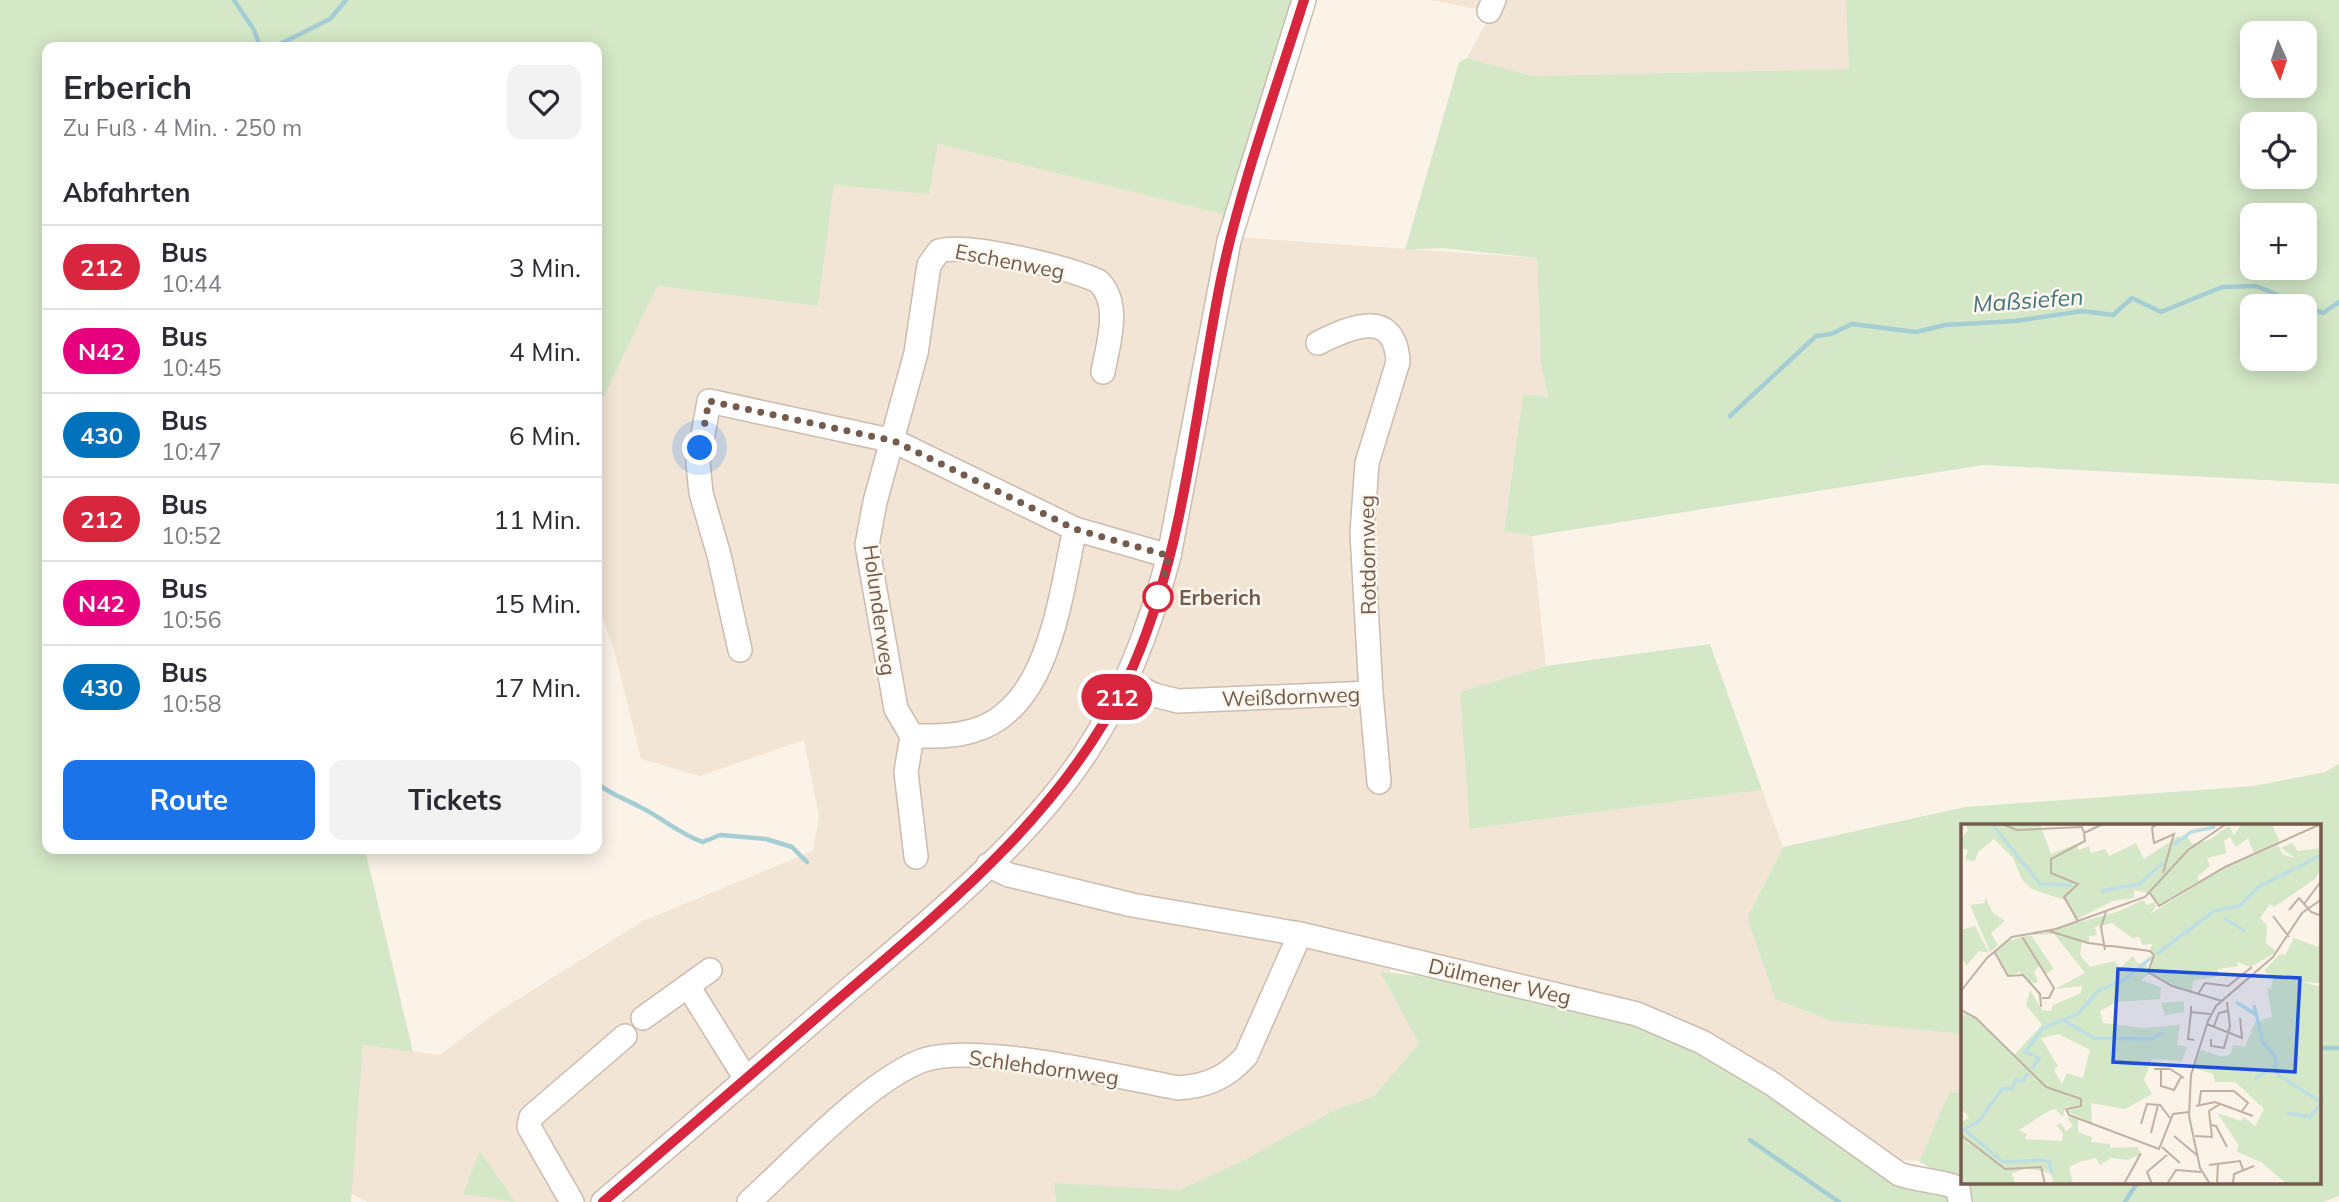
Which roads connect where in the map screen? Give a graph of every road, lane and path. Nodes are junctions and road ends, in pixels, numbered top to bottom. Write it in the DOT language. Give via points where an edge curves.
graph roads {
  1 [pos="1304,0"];
  2 [pos="1318,344"];
  3 [pos="1103,372"];
  4 [pos="894,441"];
  5 [pos="1075,529"];
  6 [pos="1169,556"];
  7 [pos="740,650"];
  8 [pos="1126,681"];
  9 [pos="1371,693"];
  10 [pos="912,736"];
  11 [pos="1379,782"];
  12 [pos="916,857"];
  13 [pos="988,865"];
  14 [pos="1300,934"];
  15 [pos="710,970"];
  16 [pos="688,986"];
  17 [pos="643,1018"];
  18 [pos="625,1036"];
  19 [pos="746,1079"];
  20 [pos="572,1202"];
  21 [pos="603,1202"];
  22 [pos="750,1202"];
  23 [pos="1960,1202"];
  1 -- 6 [label="street" via="1229,241"];
  2 -- 9 [label="street, Rotdornweg" via="1368,325 1394,338 1398,351 1367,463 1362,533"];
  3 -- 4 [label="street, Eschenweg" via="1112,312 1105,287 1098,281 977,250 955,247 939,251 929,265 916,353"];
  4 -- 5 [label="street"];
  4 -- 7 [label="street" via="709,401 698,463 701,493"];
  4 -- 10 [label="street, Holunderweg" via="867,545 896,709"];
  5 -- 6 [label="street"];
  5 -- 10 [label="street" via="1049,645 1039,669 1013,706 975,731"];
  6 -- 8 [label="street"];
  8 -- 9 [label="street, Weißdornweg" via="1178,701"];
  8 -- 13 [label="street" via="1088,751 1055,794"];
  9 -- 11 [label="street, Weißdornweg"];
  10 -- 12 [label="street" via="906,772"];
  13 -- 14 [label="street, Dülmener Weg" via="1009,875 1132,905"];
  13 -- 19 [label="street"];
  14 -- 22 [label="street, Schlehdornweg" via="1246,1056 1219,1080 1178,1088 982,1054 923,1060 880,1084"];
  14 -- 23 [label="street, Dülmener Weg" via="1637,1014 1702,1042 1771,1083 1899,1174 1958,1188"];
  15 -- 16 [label="street"];
  16 -- 17 [label="street"];
  16 -- 19 [label="street"];
  18 -- 20 [label="street" via="531,1117 529,1128"];
  19 -- 21 [label="street"];
}
